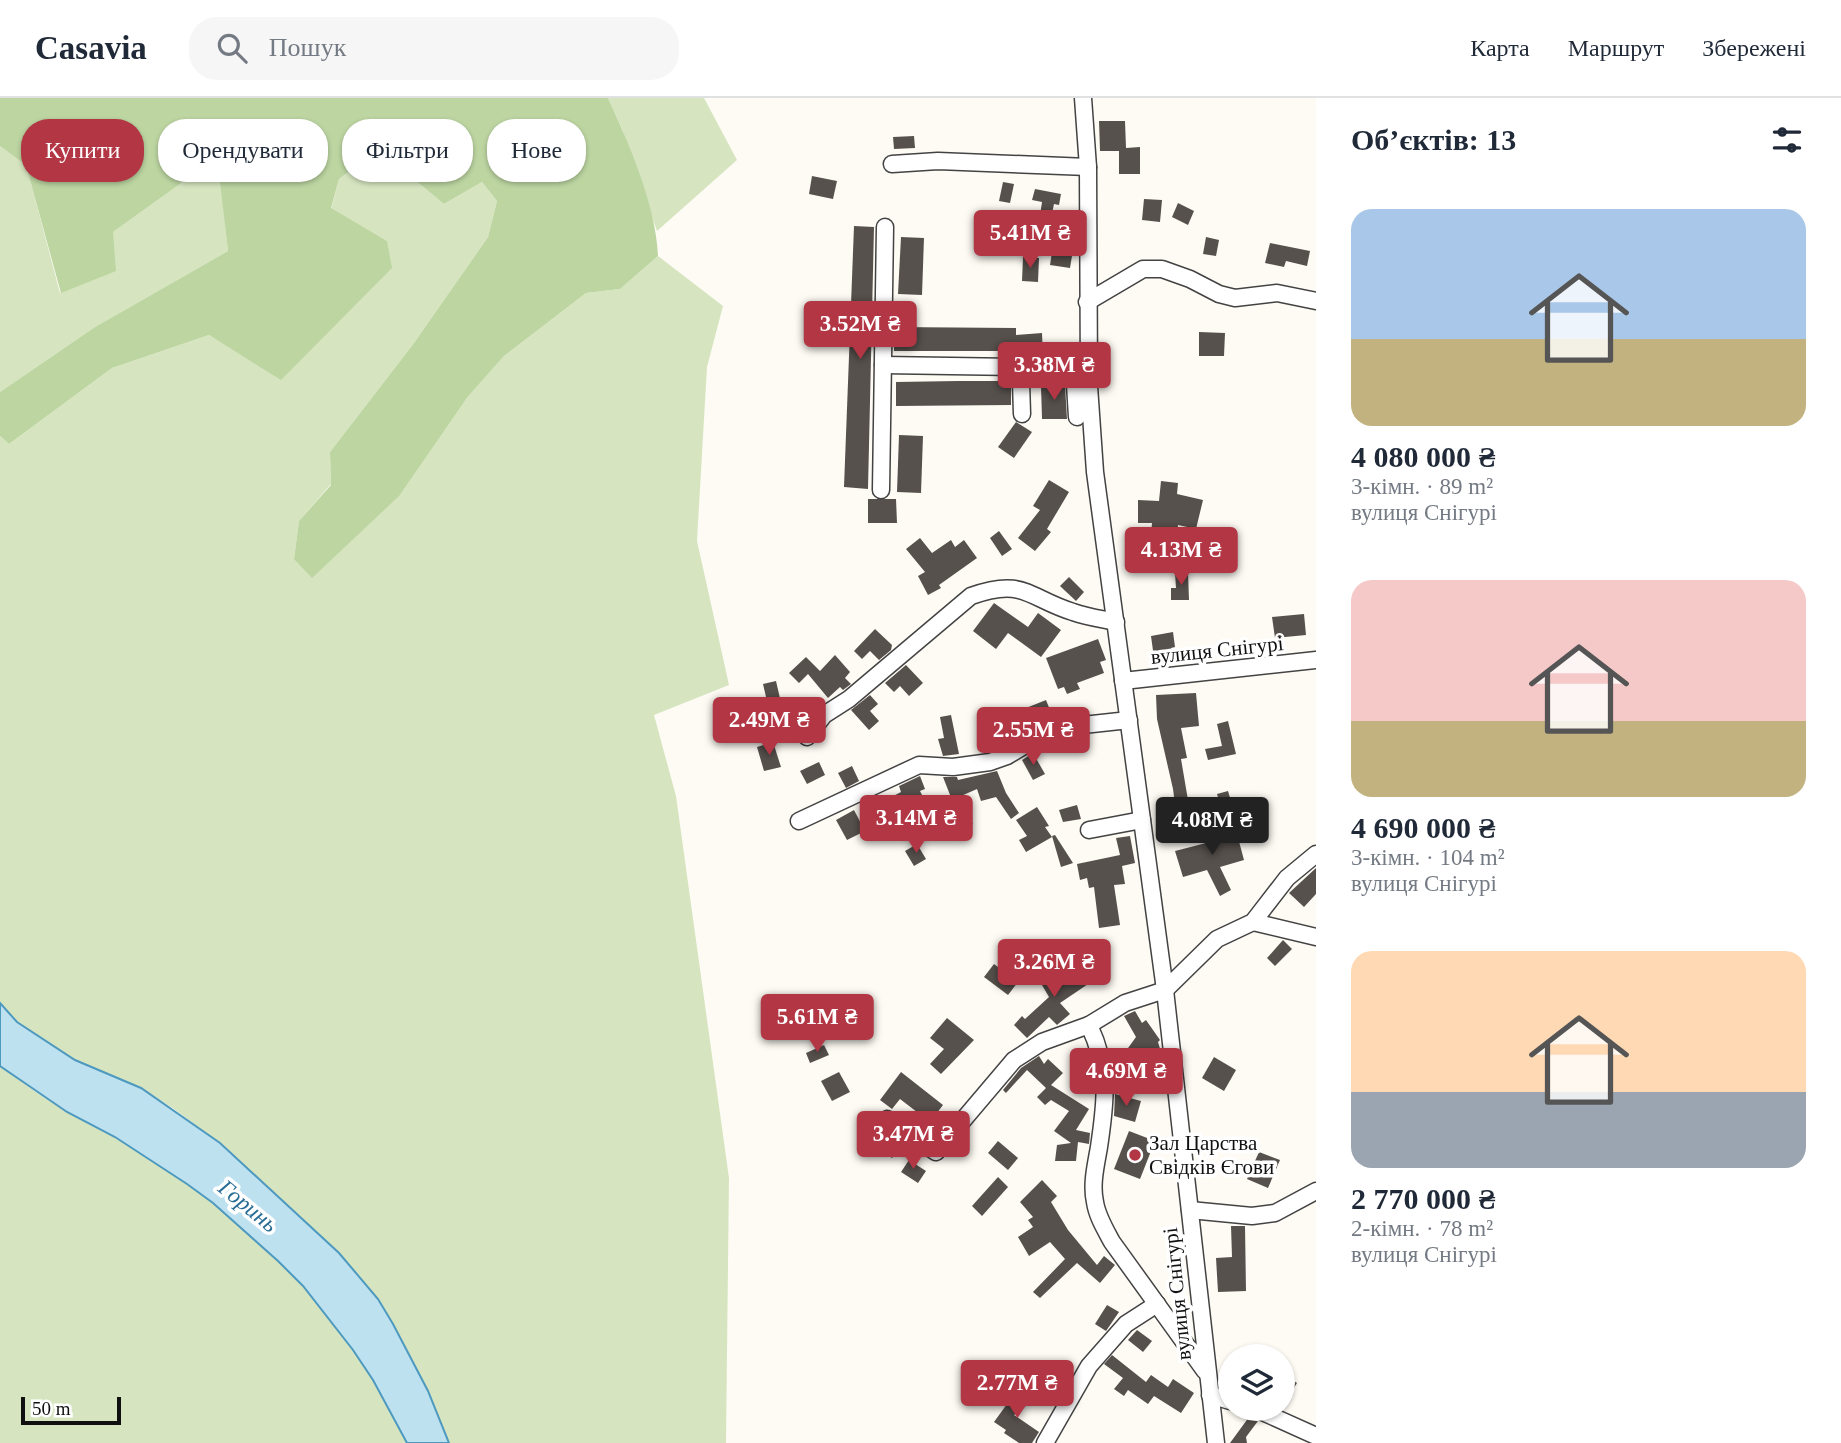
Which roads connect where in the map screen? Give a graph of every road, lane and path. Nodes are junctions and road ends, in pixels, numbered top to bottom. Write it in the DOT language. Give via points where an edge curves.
graph roads {
  1 [pos="1083,98"];
  2 [pos="892,164"];
  3 [pos="1088,167"];
  4 [pos="885,227"];
  5 [pos="1087,302"];
  6 [pos="1316,302"];
  7 [pos="883,365"];
  8 [pos="1028,367"];
  9 [pos="1081,368"];
  10 [pos="1022,414"];
  11 [pos="1077,417"];
  12 [pos="881,490"];
  13 [pos="1116,622"];
  14 [pos="1316,660"];
  15 [pos="1123,681"];
  16 [pos="1129,720"];
  17 [pos="807,737"];
  18 [pos="1143,820"];
  19 [pos="799,821"];
  20 [pos="1089,830"];
  21 [pos="1316,854"];
  22 [pos="1254,922"];
  23 [pos="1316,937"];
  24 [pos="1165,990"];
  25 [pos="1089,1025"];
  26 [pos="887,1119"];
  27 [pos="1316,1191"];
  28 [pos="1190,1210"];
  29 [pos="1157,1304"];
  30 [pos="1207,1373"];
  31 [pos="1210,1395"];
  32 [pos="1218,1397"];
  33 [pos="1283,1421"];
  34 [pos="1316,1436"];
  35 [pos="1045,1443"];
  36 [pos="1216,1443"];
  1 -- 3 [label="street, вулиця Снігурі"];
  2 -- 3 [label="street" via="938,161"];
  3 -- 5 [label="street, вулиця Снігурі"];
  4 -- 7 [label="street"];
  5 -- 6 [label="street" via="1143,269 1181,276 1235,298 1278,293"];
  5 -- 9 [label="street, вулиця Снігурі"];
  7 -- 8 [label="street"];
  7 -- 12 [label="street"];
  8 -- 9 [label="street"];
  8 -- 10 [label="street" via="1021,382"];
  9 -- 11 [label="street"];
  9 -- 13 [label="street, вулиця Снігурі"];
  13 -- 15 [label="street, вулиця Снігурі"];
  13 -- 17 [label="street" via="1071,612 1013,587 989,589 971,596 926,631 849,699 824,715"];
  14 -- 15 [label="street, вулиця Снігурі"];
  15 -- 16 [label="street, вулиця Снігурі"];
  16 -- 18 [label="street, вулиця Снігурі"];
  16 -- 19 [label="street" via="1042,735 980,764 919,765"];
  18 -- 20 [label="street"];
  18 -- 24 [label="street, вулиця Снігурі"];
  21 -- 22 [label="street" via="1287,878"];
  22 -- 23 [label="street"];
  22 -- 24 [label="street" via="1217,939"];
  24 -- 25 [label="street" via="1125,1003"];
  24 -- 28 [label="street, вулиця Снігурі"];
  25 -- 26 [label="street" via="1042,1042 1014,1060 936,1152"];
  25 -- 29 [label="street, вулиця Снігурі" via="1105,1076 1094,1201 1111,1242"];
  27 -- 28 [label="street, вулиця Снігурі" via="1275,1213 1252,1216"];
  28 -- 30 [label="street, вулиця Снігурі"];
  29 -- 30 [label="street, вулиця Снігурі"];
  29 -- 35 [label="street, вулиця Снігурі" via="1126,1324 1089,1366"];
  30 -- 31 [label="street, вулиця Снігурі"];
  31 -- 32 [label="street"];
  31 -- 36 [label="street, вулиця Снігурі"];
  33 -- 34 [label="street"];
}
